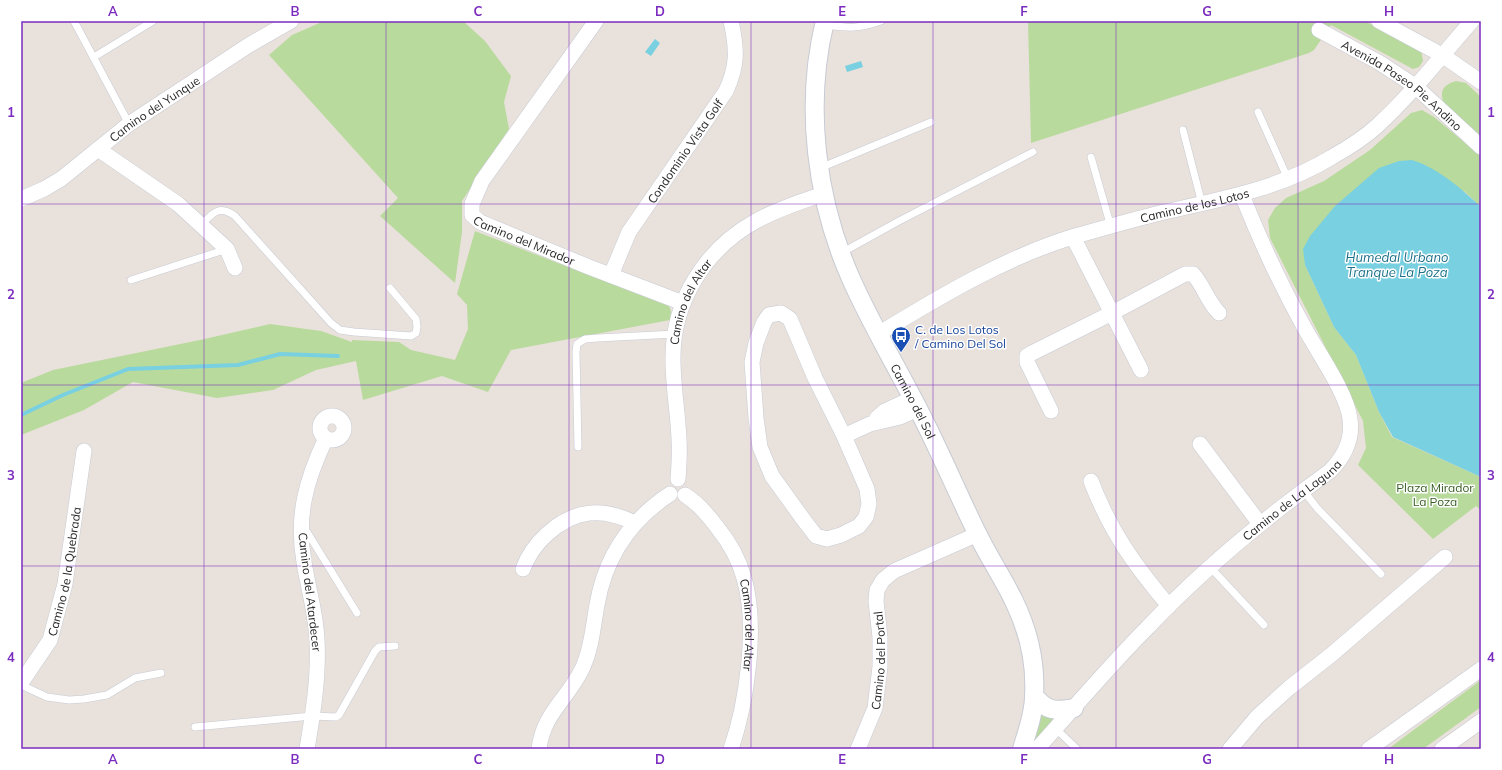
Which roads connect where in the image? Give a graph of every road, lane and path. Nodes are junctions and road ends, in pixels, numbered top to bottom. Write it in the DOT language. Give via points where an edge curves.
graph roads {
  1 [pos="74,21"];
  2 [pos="153,21"];
  3 [pos="291,21"];
  4 [pos="596,21"];
  5 [pos="731,21"];
  6 [pos="881,21"];
  7 [pos="1379,21"];
  8 [pos="1472,21"];
  9 [pos="825,23"];
  10 [pos="1319,30"];
  11 [pos="1442,55"];
  12 [pos="94,57"];
  13 [pos="1481,82"];
  14 [pos="1415,86"];
  15 [pos="1258,112"];
  16 [pos="931,122"];
  17 [pos="129,124"];
  18 [pos="1183,130"];
  19 [pos="1481,147"];
  20 [pos="98,149"];
  21 [pos="1033,152"];
  22 [pos="1091,157"];
  23 [pos="819,168"];
  24 [pos="1288,179"];
  25 [pos="823,194"];
  26 [pos="1242,195"];
  27 [pos="21,200"];
  28 [pos="1202,204"];
  29 [pos="201,225"];
  30 [pos="1111,227"];
  31 [pos="1073,237"];
  32 [pos="227,248"];
  33 [pos="841,253"];
  34 [pos="235,268"];
  35 [pos="611,275"];
  36 [pos="131,280"];
  37 [pos="390,288"];
  38 [pos="683,303"];
  39 [pos="1112,313"];
  40 [pos="1219,313"];
  41 [pos="674,334"];
  42 [pos="878,334"];
  43 [pos="1141,370"];
  44 [pos="915,404"];
  45 [pos="1051,411"];
  46 [pos="844,436"];
  47 [pos="326,438"];
  48 [pos="1200,444"];
  49 [pos="578,447"];
  50 [pos="84,451"];
  51 [pos="678,479"];
  52 [pos="1091,481"];
  53 [pos="1303,490"];
  54 [pos="670,494"];
  55 [pos="685,495"];
  56 [pos="301,522"];
  57 [pos="635,523"];
  58 [pos="1260,524"];
  59 [pos="978,534"];
  60 [pos="1445,557"];
  61 [pos="1210,567"];
  62 [pos="523,569"];
  63 [pos="1381,574"];
  64 [pos="1169,606"];
  65 [pos="357,613"];
  66 [pos="1264,625"];
  67 [pos="394,646"];
  68 [pos="1481,669"];
  69 [pos="161,673"];
  70 [pos="21,684"];
  71 [pos="1034,696"];
  72 [pos="1074,708"];
  73 [pos="312,716"];
  74 [pos="1481,720"];
  75 [pos="195,727"];
  76 [pos="1056,729"];
  77 [pos="307,749"];
  78 [pos="539,749"];
  79 [pos="731,749"];
  80 [pos="858,749"];
  81 [pos="1022,749"];
  82 [pos="1038,749"];
  83 [pos="1077,749"];
  84 [pos="1230,749"];
  85 [pos="1369,749"];
  86 [pos="1442,749"];
  1 -- 12 [label="lane"];
  2 -- 12 [label="lane"];
  3 -- 17 [label="street, Camino del Yunque" via="249,45"];
  4 -- 35 [label="street, Camino del Mirador" via="482,181 472,204 472,215 480,222"];
  5 -- 35 [label="street, Condominio Vista Golf" via="736,43 735,60 733,76 726,91 629,232"];
  6 -- 9 [label="lane" via="852,28"];
  7 -- 11 [label="street"];
  8 -- 11 [label="street, Camino de los Lotos"];
  9 -- 23 [label="street, Camino del Sol" via="816,88"];
  10 -- 14 [label="street, Avenida Paseo Pie Andino" via="1380,63"];
  11 -- 13 [label="street"];
  11 -- 14 [label="street, Camino de los Lotos"];
  12 -- 17 [label="lane"];
  14 -- 19 [label="street, Avenida Paseo Pie Andino"];
  14 -- 24 [label="street, Camino de los Lotos" via="1404,100 1362,138 1331,158"];
  15 -- 24 [label="lane"];
  16 -- 23 [label="lane"];
  17 -- 20 [label="street, Camino del Yunque"];
  18 -- 28 [label="lane"];
  20 -- 27 [label="street, Camino del Yunque" via="61,179"];
  20 -- 29 [label="street" via="178,204"];
  21 -- 33 [label="lane"];
  22 -- 30 [label="lane"];
  23 -- 25 [label="street, Camino del Sol"];
  24 -- 26 [label="street, Camino de los Lotos"];
  25 -- 33 [label="street, Camino del Sol"];
  25 -- 38 [label="street, Camino del Altar" via="772,213 733,236 700,270"];
  26 -- 28 [label="street, Camino de los Lotos"];
  26 -- 53 [label="street, Camino de La Laguna" via="1303,326 1348,408 1349,439 1342,457 1330,471"];
  28 -- 30 [label="street, Camino de los Lotos"];
  29 -- 32 [label="street"];
  29 -- 37 [label="lane" via="214,211 222,210 236,216 340,330 411,336 416,333 416,319"];
  30 -- 31 [label="street, Camino de los Lotos"];
  31 -- 39 [label="street"];
  31 -- 42 [label="street, Camino de los Lotos" via="1017,257 974,278"];
  32 -- 34 [label="street"];
  32 -- 36 [label="lane"];
  33 -- 42 [label="street, Camino del Sol"];
  35 -- 38 [label="street, Camino del Mirador"];
  38 -- 41 [label="street, Camino del Altar"];
  39 -- 40 [label="street" via="1185,274 1193,274 1198,278 1211,305"];
  39 -- 43 [label="street"];
  39 -- 45 [label="street" via="1027,356 1027,362"];
  41 -- 49 [label="lane" via="585,339 577,344"];
  41 -- 51 [label="street, Camino del Altar" via="673,360 679,439"];
  42 -- 44 [label="street, Camino del Sol"];
  44 -- 46 [label="street" via="900,417 870,424"];
  44 -- 59 [label="street, Camino del Sol"];
  46 -- 46 [label="street" via="867,489 869,504 866,517 859,526 827,539 816,536 803,519 772,476 760,447 752,362 764,322 770,315 781,313 790,319 815,378"];
  47 -- 56 [label="street, Camino del Atardecer" via="306,487"];
  48 -- 58 [label="street"];
  50 -- 70 [label="street, Camino de la Quebrada" via="65,584 50,640"];
  51 -- 54 [label="street" via="669,484"];
  51 -- 55 [label="street" via="686,483"];
  52 -- 64 [label="street" via="1116,537"];
  53 -- 58 [label="street, Camino de La Laguna"];
  53 -- 63 [label="lane"];
  54 -- 55 [label="street" via="679,498"];
  54 -- 57 [label="street" via="657,502"];
  55 -- 79 [label="street, Camino del Altar" via="697,503 726,540 740,565 747,591 750,620 749,661 743,701"];
  56 -- 65 [label="lane"];
  56 -- 73 [label="street, Camino del Atardecer" via="302,548 318,639 318,672"];
  57 -- 62 [label="street" via="597,512 570,518 541,539"];
  57 -- 78 [label="street" via="615,551 603,579 590,646 583,666 546,723"];
  58 -- 61 [label="street, Camino de La Laguna"];
  59 -- 71 [label="street, Camino del Sol" via="1021,617 1031,652"];
  59 -- 80 [label="street, Camino del Portal" via="894,571 883,580 877,590 880,667 875,708"];
  60 -- 84 [label="street" via="1289,688 1257,717"];
  61 -- 64 [label="street, Camino de La Laguna"];
  61 -- 66 [label="lane"];
  64 -- 72 [label="street, Camino de La Laguna"];
  67 -- 73 [label="lane" via="375,651 339,715"];
  68 -- 85 [label="street"];
  69 -- 70 [label="lane" via="135,678 107,695 84,699 47,697"];
  71 -- 72 [label="street" via="1044,706 1059,711"];
  71 -- 81 [label="street, Camino del Sol"];
  72 -- 76 [label="street, Camino de La Laguna"];
  73 -- 75 [label="lane"];
  73 -- 77 [label="street, Camino del Atardecer"];
  74 -- 86 [label="street"];
  76 -- 82 [label="street, Camino de La Laguna"];
  76 -- 83 [label="lane"];
}
